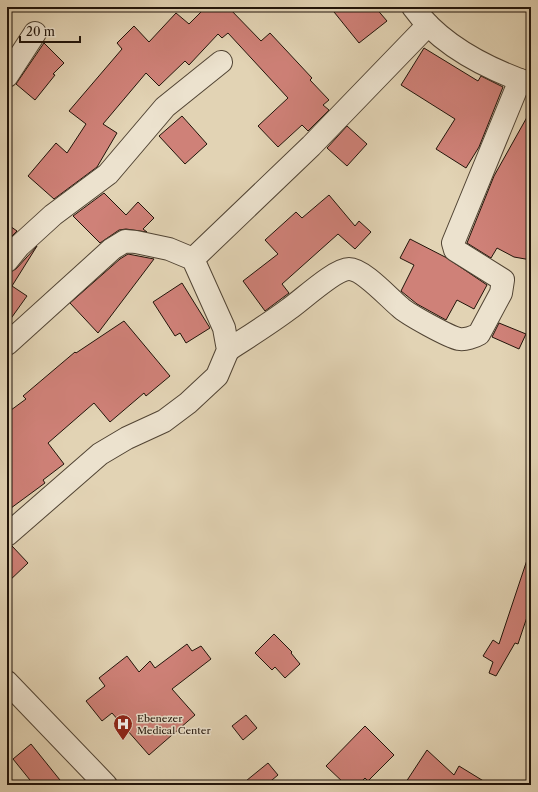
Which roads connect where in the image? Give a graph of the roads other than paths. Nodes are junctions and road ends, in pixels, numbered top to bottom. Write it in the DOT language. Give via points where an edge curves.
graph roads {
  1 [pos="413,7"];
  2 [pos="428,25"];
  3 [pos="35,33"];
  4 [pos="222,62"];
  5 [pos="7,76"];
  6 [pos="526,82"];
  7 [pos="193,259"];
  8 [pos="7,260"];
  9 [pos="7,344"];
  10 [pos="228,350"];
  11 [pos="7,535"];
  12 [pos="7,682"];
  13 [pos="106,785"];
  1 -- 2 [label="street"];
  2 -- 6 [label="street" via="440,36 481,62"];
  2 -- 7 [label="street" via="311,146"];
  3 -- 5 [label="street"];
  4 -- 8 [label="street" via="166,107 108,174 53,215"];
  6 -- 10 [label="street" via="453,243 454,250 503,280 501,292 479,334 459,339 415,318 363,274 348,269 328,279 290,309"];
  7 -- 9 [label="street" via="169,249 125,241 112,249"];
  7 -- 10 [label="street" via="224,328"];
  10 -- 11 [label="street" via="217,376 188,404 164,421 100,454"];
  12 -- 13 [label="street"];
}
